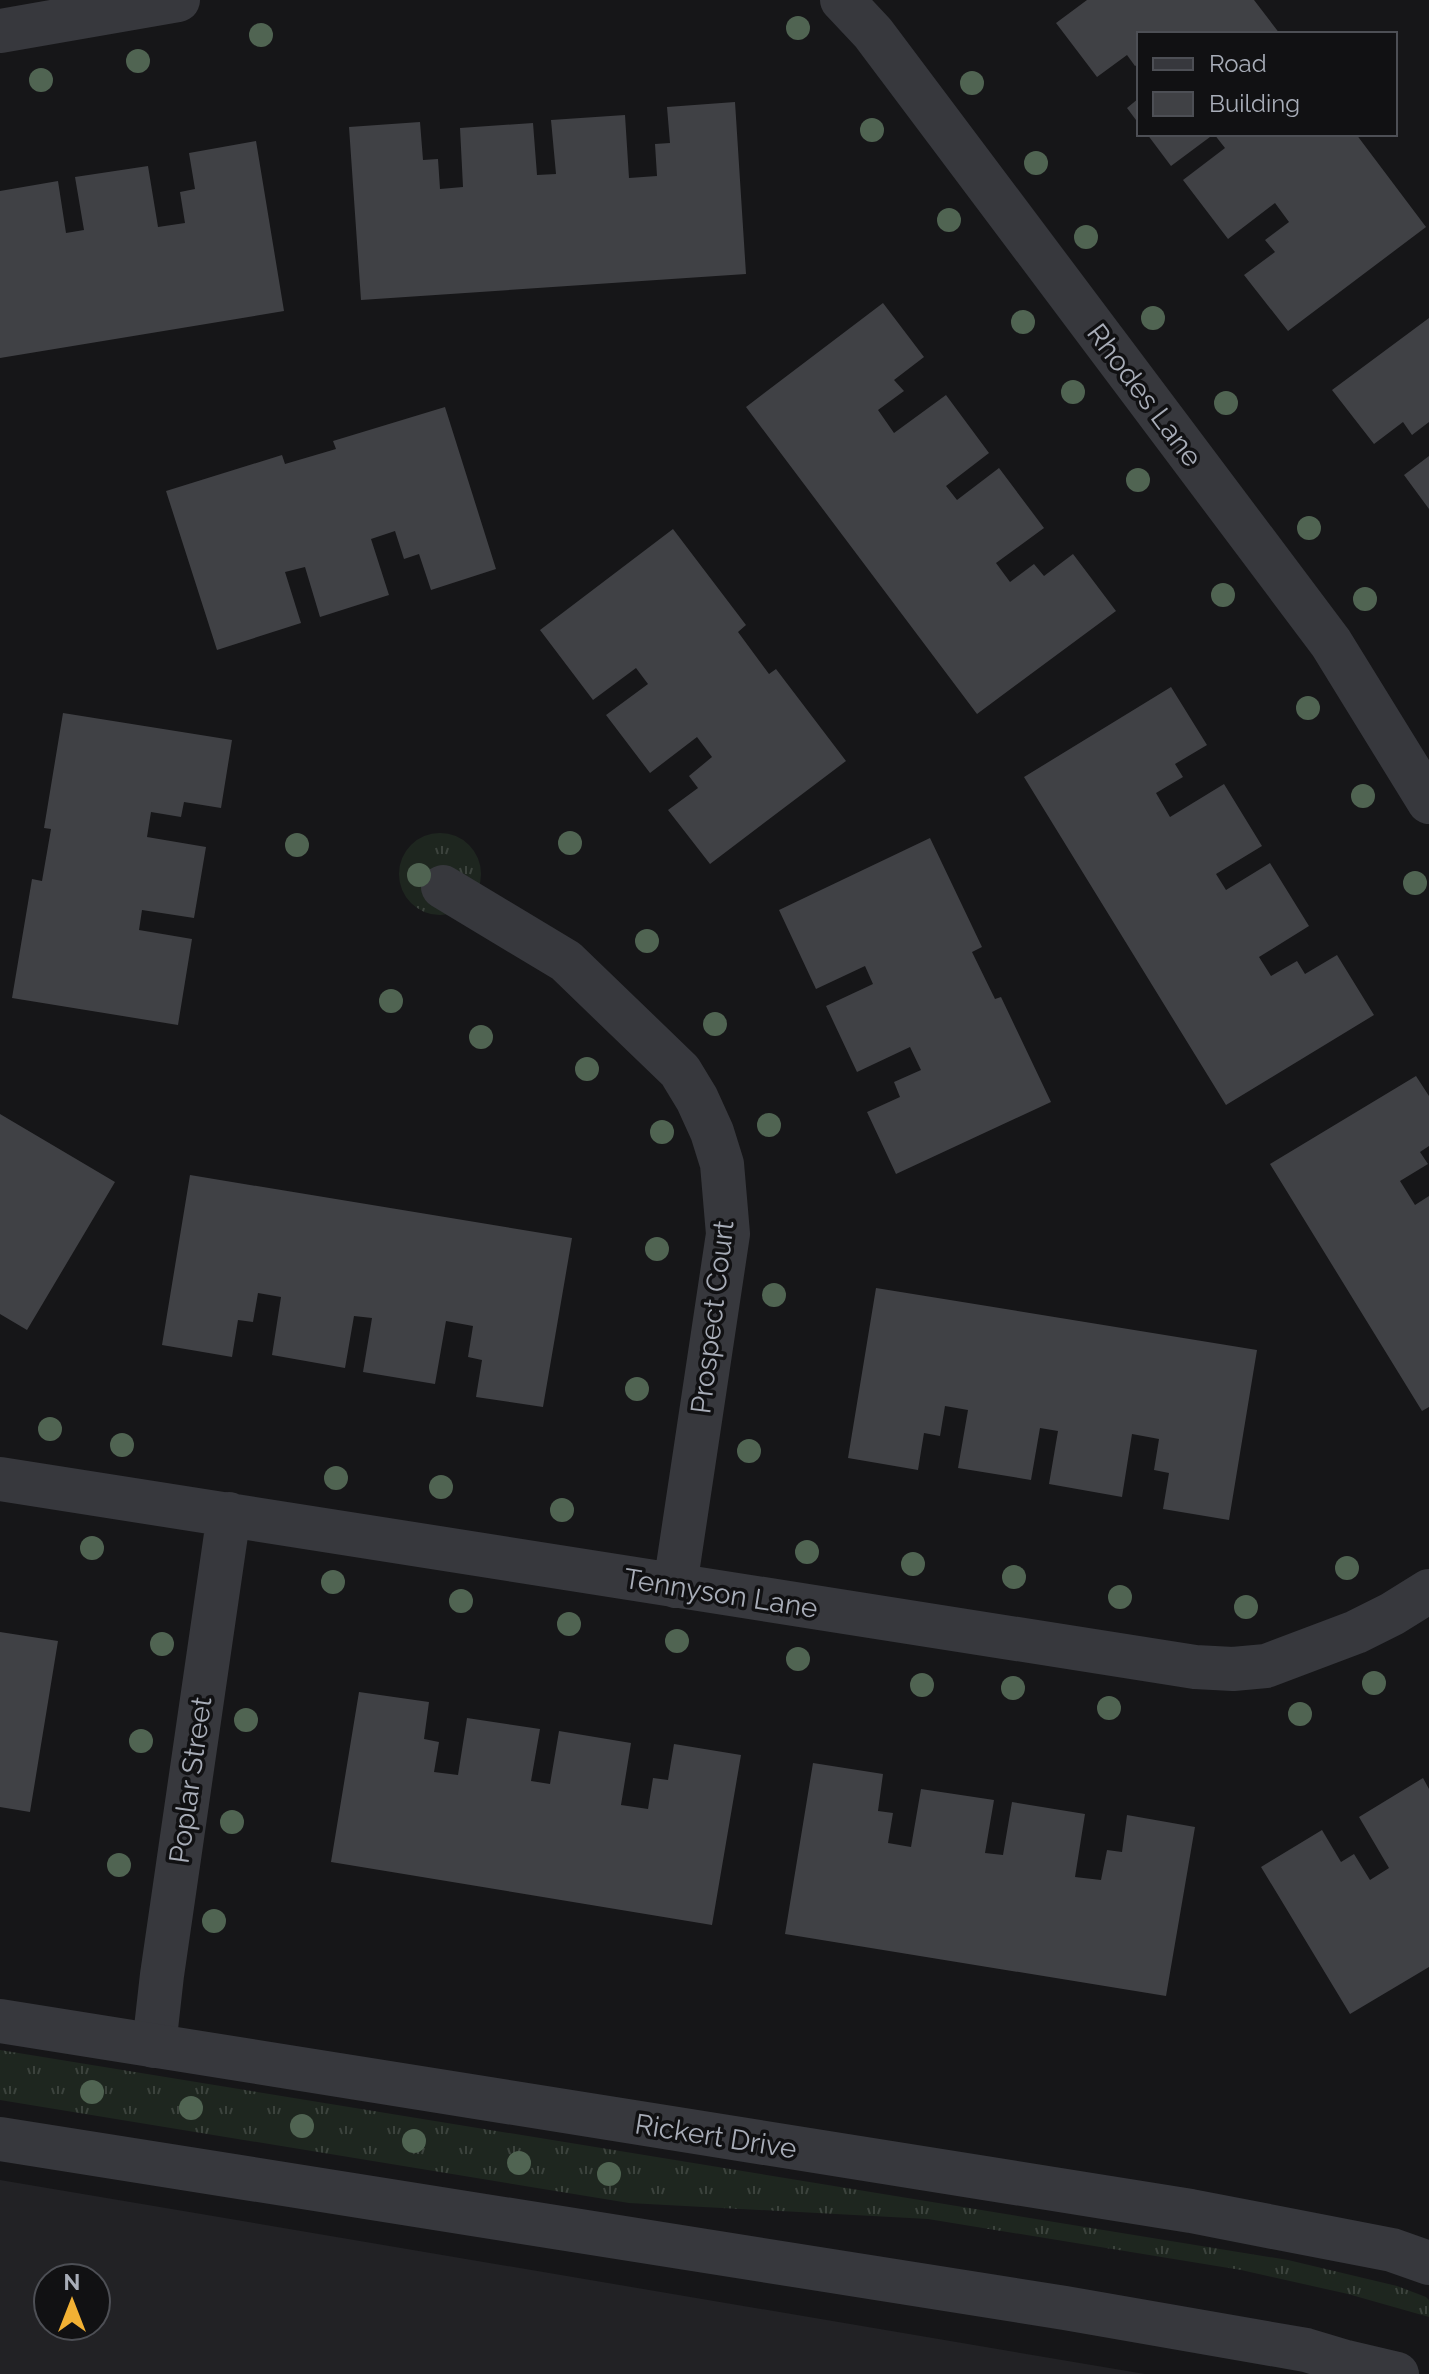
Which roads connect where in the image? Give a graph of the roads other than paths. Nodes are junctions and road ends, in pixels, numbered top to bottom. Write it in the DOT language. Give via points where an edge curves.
graph roads {
  1 [pos="178,0"];
  2 [pos="842,0"];
  3 [pos="0,31"];
  4 [pos="1429,802"];
  5 [pos="443,887"];
  6 [pos="0,1479"];
  7 [pos="229,1514"];
  8 [pos="675,1586"];
  9 [pos="1429,1591"];
  10 [pos="0,2021"];
  11 [pos="154,2046"];
  12 [pos="0,2139"];
  13 [pos="1429,2263"];
  14 [pos="1397,2374"];
  1 -- 3 [label="street"];
  2 -- 4 [label="street, Rhodes Lane" via="882,45 1331,643"];
  5 -- 8 [label="street, Prospect Court" via="566,961 680,1071 712,1132 722,1164 728,1234"];
  6 -- 7 [label="street, Tennyson Lane"];
  7 -- 8 [label="street, Tennyson Lane"];
  7 -- 11 [label="street, Poplar Street"];
  8 -- 9 [label="street, Tennyson Lane" via="1119,1657 1233,1669 1266,1666 1356,1632"];
  10 -- 11 [label="street, Rickert Drive"];
  11 -- 13 [label="street, Rickert Drive" via="1191,2211 1392,2250"];
  12 -- 14 [label="street" via="1065,2308 1306,2350"];
}
